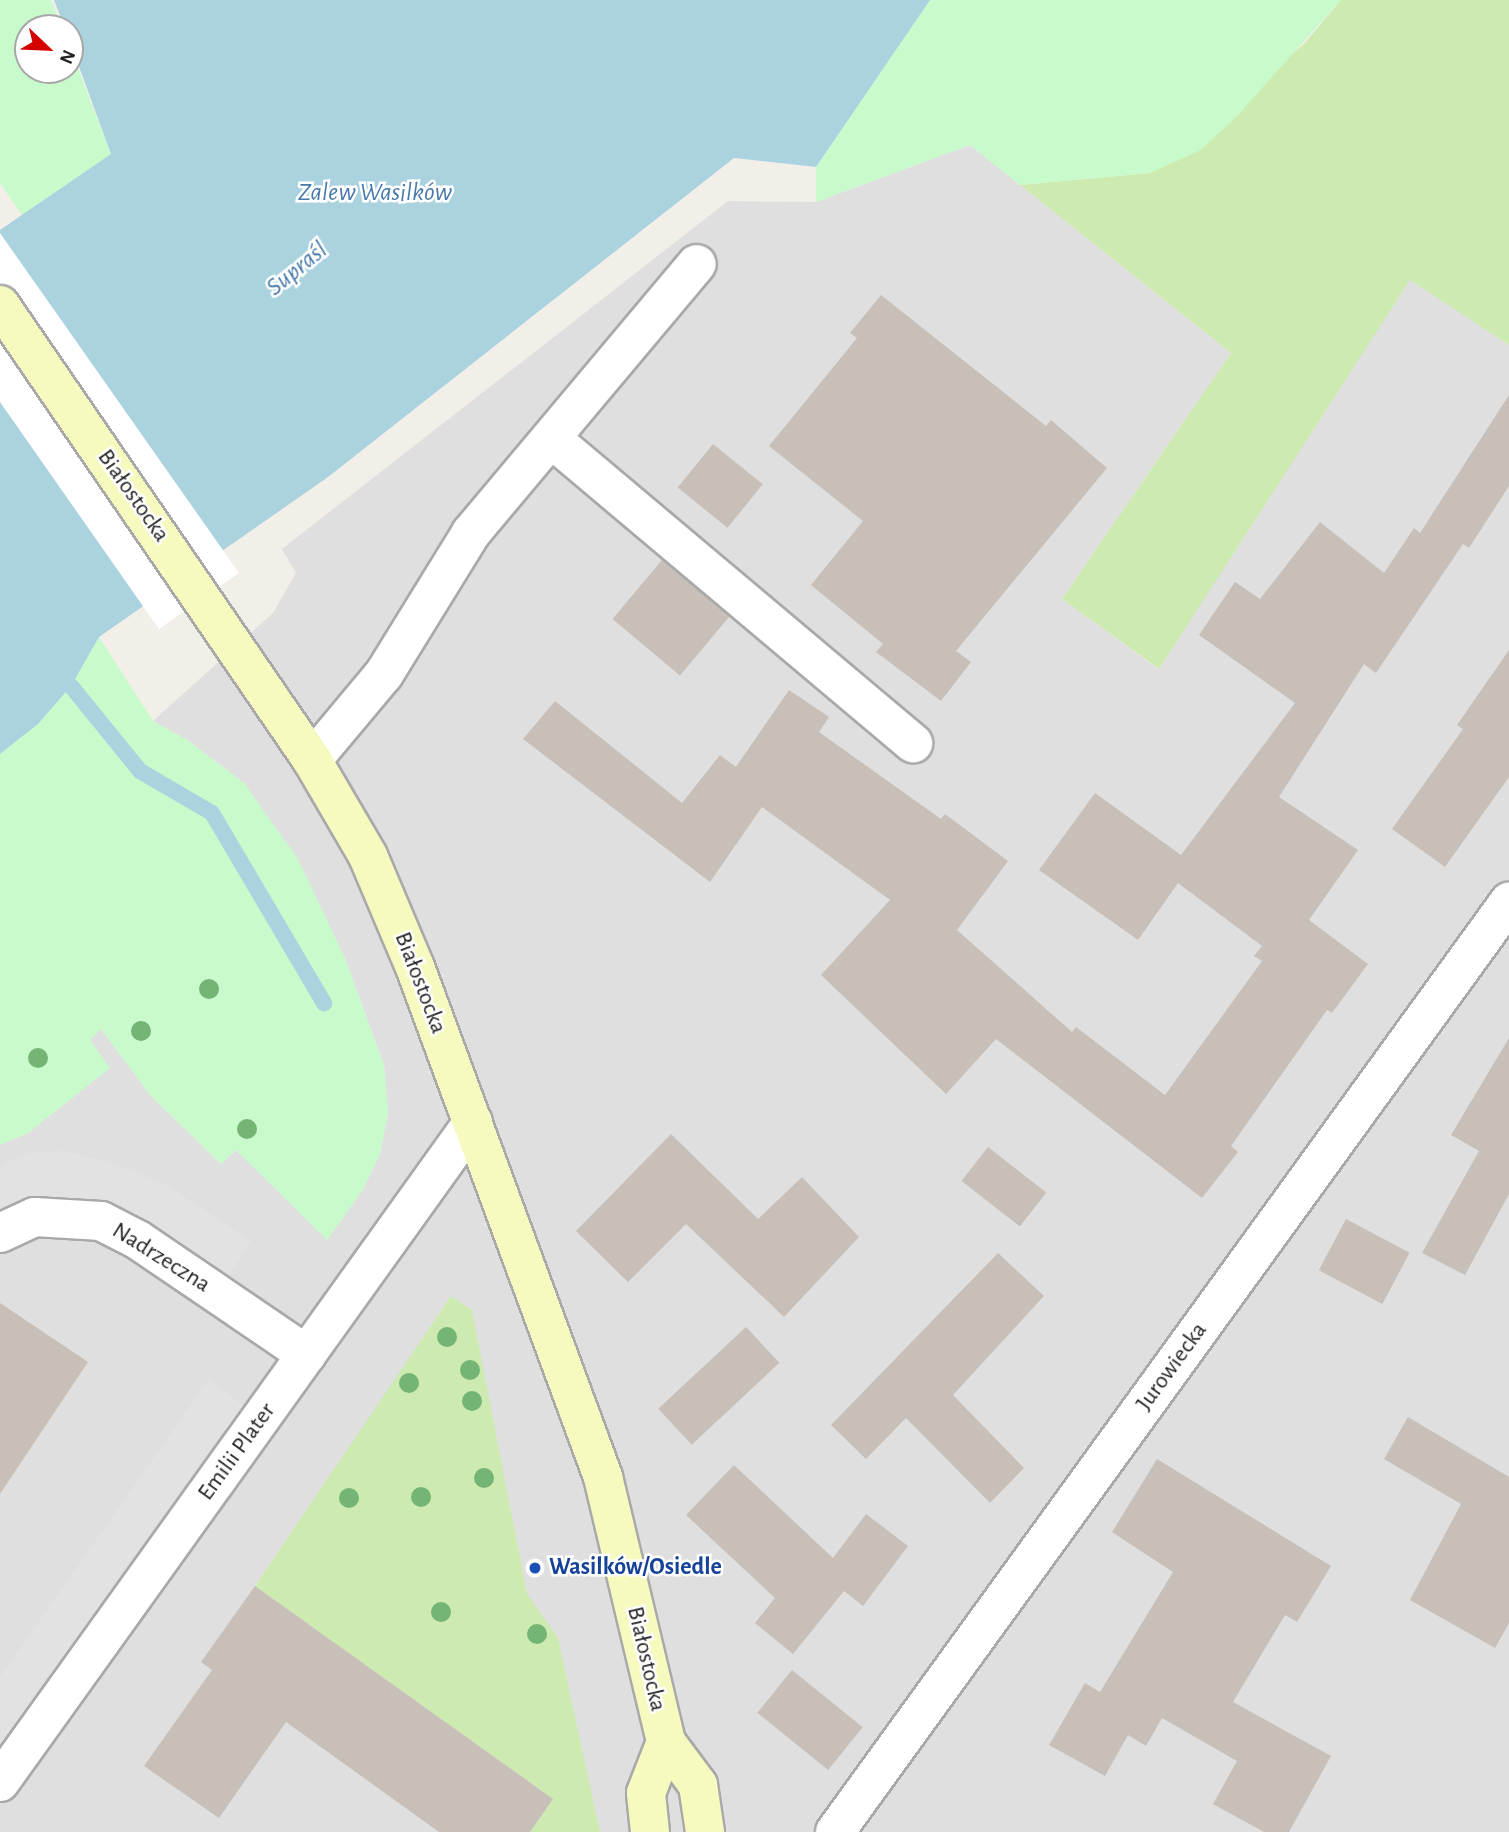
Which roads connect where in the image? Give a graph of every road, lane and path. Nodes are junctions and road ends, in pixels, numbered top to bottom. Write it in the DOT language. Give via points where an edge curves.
graph roads {
  1 [pos="697,264"];
  2 [pos="0,305"];
  3 [pos="553,440"];
  4 [pos="913,743"];
  5 [pos="312,761"];
  6 [pos="1509,902"];
  7 [pos="473,1122"];
  8 [pos="0,1233"];
  9 [pos="307,1355"];
  10 [pos="666,1742"];
  11 [pos="0,1782"];
  12 [pos="650,1832"];
  13 [pos="705,1832"];
  14 [pos="835,1832"];
  1 -- 3 [label="street"];
  2 -- 5 [label="main road, Białostocka"];
  3 -- 4 [label="street"];
  3 -- 5 [label="street" via="471,533 384,674"];
  5 -- 7 [label="main road, Białostocka" via="368,856"];
  6 -- 14 [label="street, Jurowiecka"];
  7 -- 9 [label="street, Emilii Plater"];
  7 -- 10 [label="main road, Białostocka" via="603,1477"];
  8 -- 9 [label="street, Nadrzeczna" via="36,1217 101,1221 138,1240"];
  9 -- 11 [label="street, Emilii Plater"];
  10 -- 12 [label="main road, Białostocka" via="646,1793"];
  10 -- 13 [label="main road, Białostocka" via="698,1785"];
}
